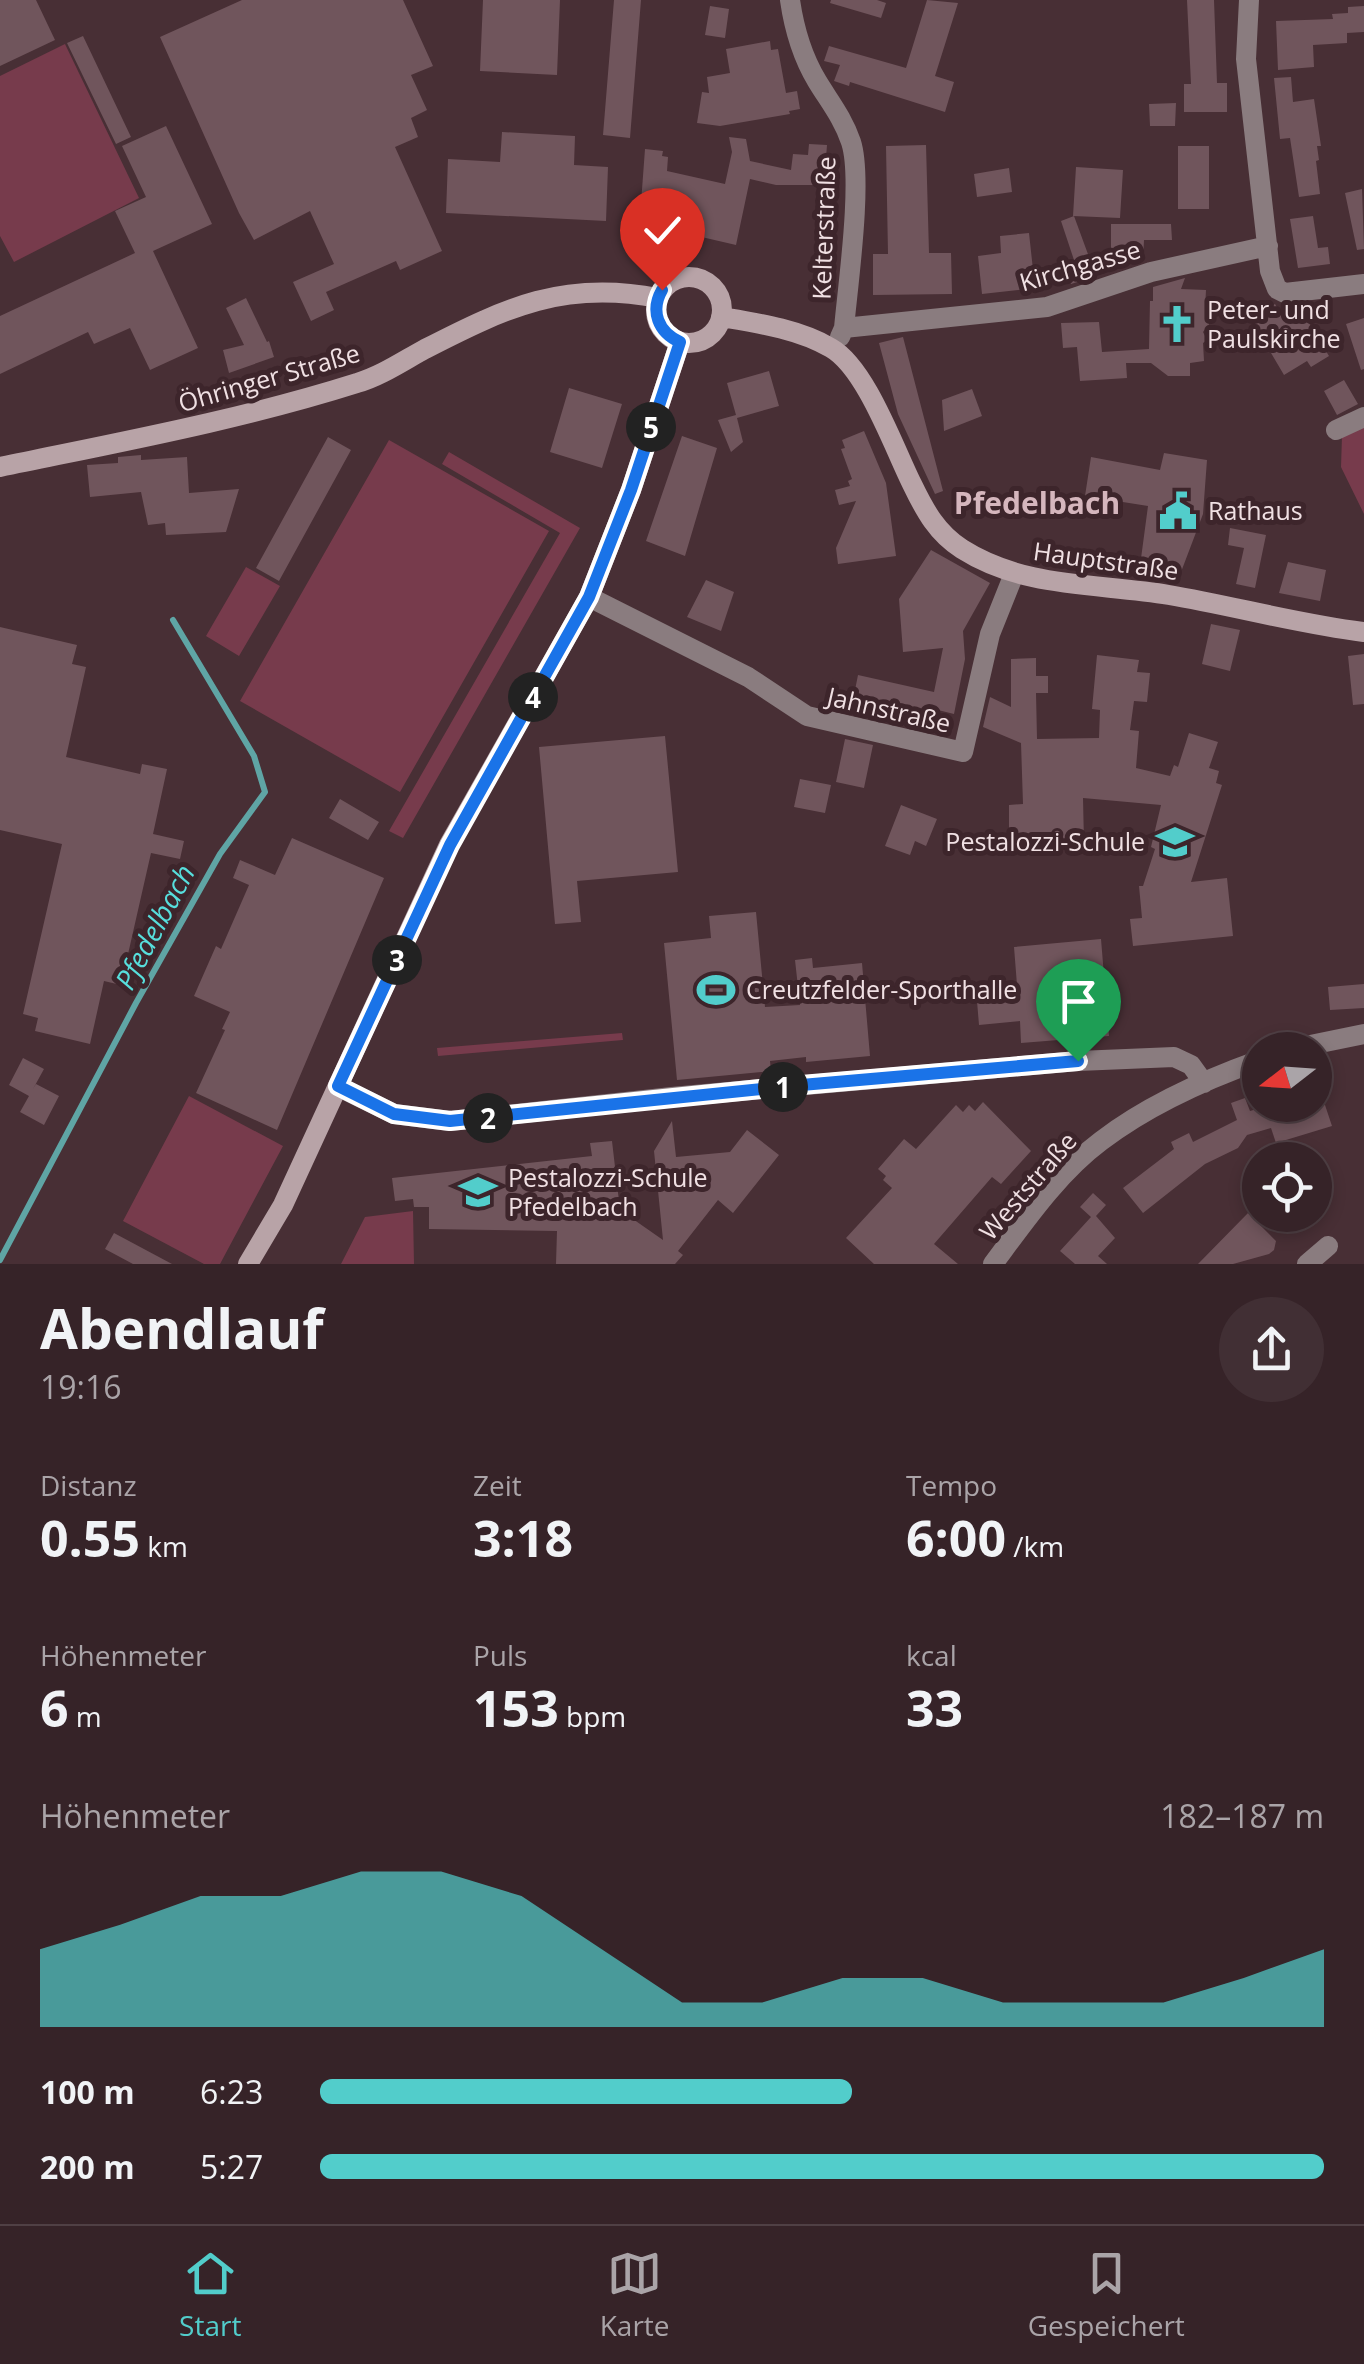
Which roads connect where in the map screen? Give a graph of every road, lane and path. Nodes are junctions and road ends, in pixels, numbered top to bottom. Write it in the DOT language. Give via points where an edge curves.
graph roads {
  1 [pos="790,0"];
  2 [pos="1249,0"];
  3 [pos="1268,246"];
  4 [pos="1364,284"];
  5 [pos="658,298"];
  6 [pos="721,318"];
  7 [pos="844,328"];
  8 [pos="834,350"];
  9 [pos="676,351"];
  10 [pos="1364,416"];
  11 [pos="1336,430"];
  12 [pos="0,467"];
  13 [pos="1014,574"];
  14 [pos="589,597"];
  15 [pos="1364,632"];
  16 [pos="1364,1034"];
  17 [pos="1332,1041"];
  18 [pos="1242,1067"];
  19 [pos="1204,1083"];
  20 [pos="338,1086"];
  21 [pos="1328,1246"];
  22 [pos="248,1264"];
  23 [pos="993,1264"];
  24 [pos="1307,1264"];
  1 -- 7 [label="street, Kelterstraße" via="798,41 852,145"];
  2 -- 3 [label="street" via="1246,59"];
  3 -- 4 [label="street" via="1277,289"];
  3 -- 7 [label="street, Kirchgasse" via="1151,272 1047,307"];
  5 -- 6 [label="main road" via="681,278 703,280 718,296"];
  5 -- 9 [label="main road" via="657,321"];
  5 -- 12 [label="main road, Öhringer Straße" via="606,290 526,302 363,381 245,417"];
  6 -- 8 [label="main road" via="806,336"];
  6 -- 9 [label="main road" via="706,338"];
  7 -- 8 [label="street, Kelterstraße"];
  8 -- 13 [label="main road, Hauptstraße" via="860,382 941,534"];
  9 -- 14 [label="main road"];
  10 -- 11 [label="street"];
  13 -- 14 [label="street, Jahnstraße" via="990,634 964,752 807,716 748,677"];
  13 -- 15 [label="main road, Hauptstraße" via="1154,592"];
  14 -- 20 [label="main road" via="450,845"];
  16 -- 17 [label="street"];
  18 -- 19 [label="street, Weststraße"];
  19 -- 20 [label="street" via="1191,1065 1174,1058 1092,1060 450,1121 394,1114"];
  19 -- 23 [label="street, Weststraße" via="1100,1142 1038,1205"];
  20 -- 22 [label="main road"];
  21 -- 24 [label="street"];
}
